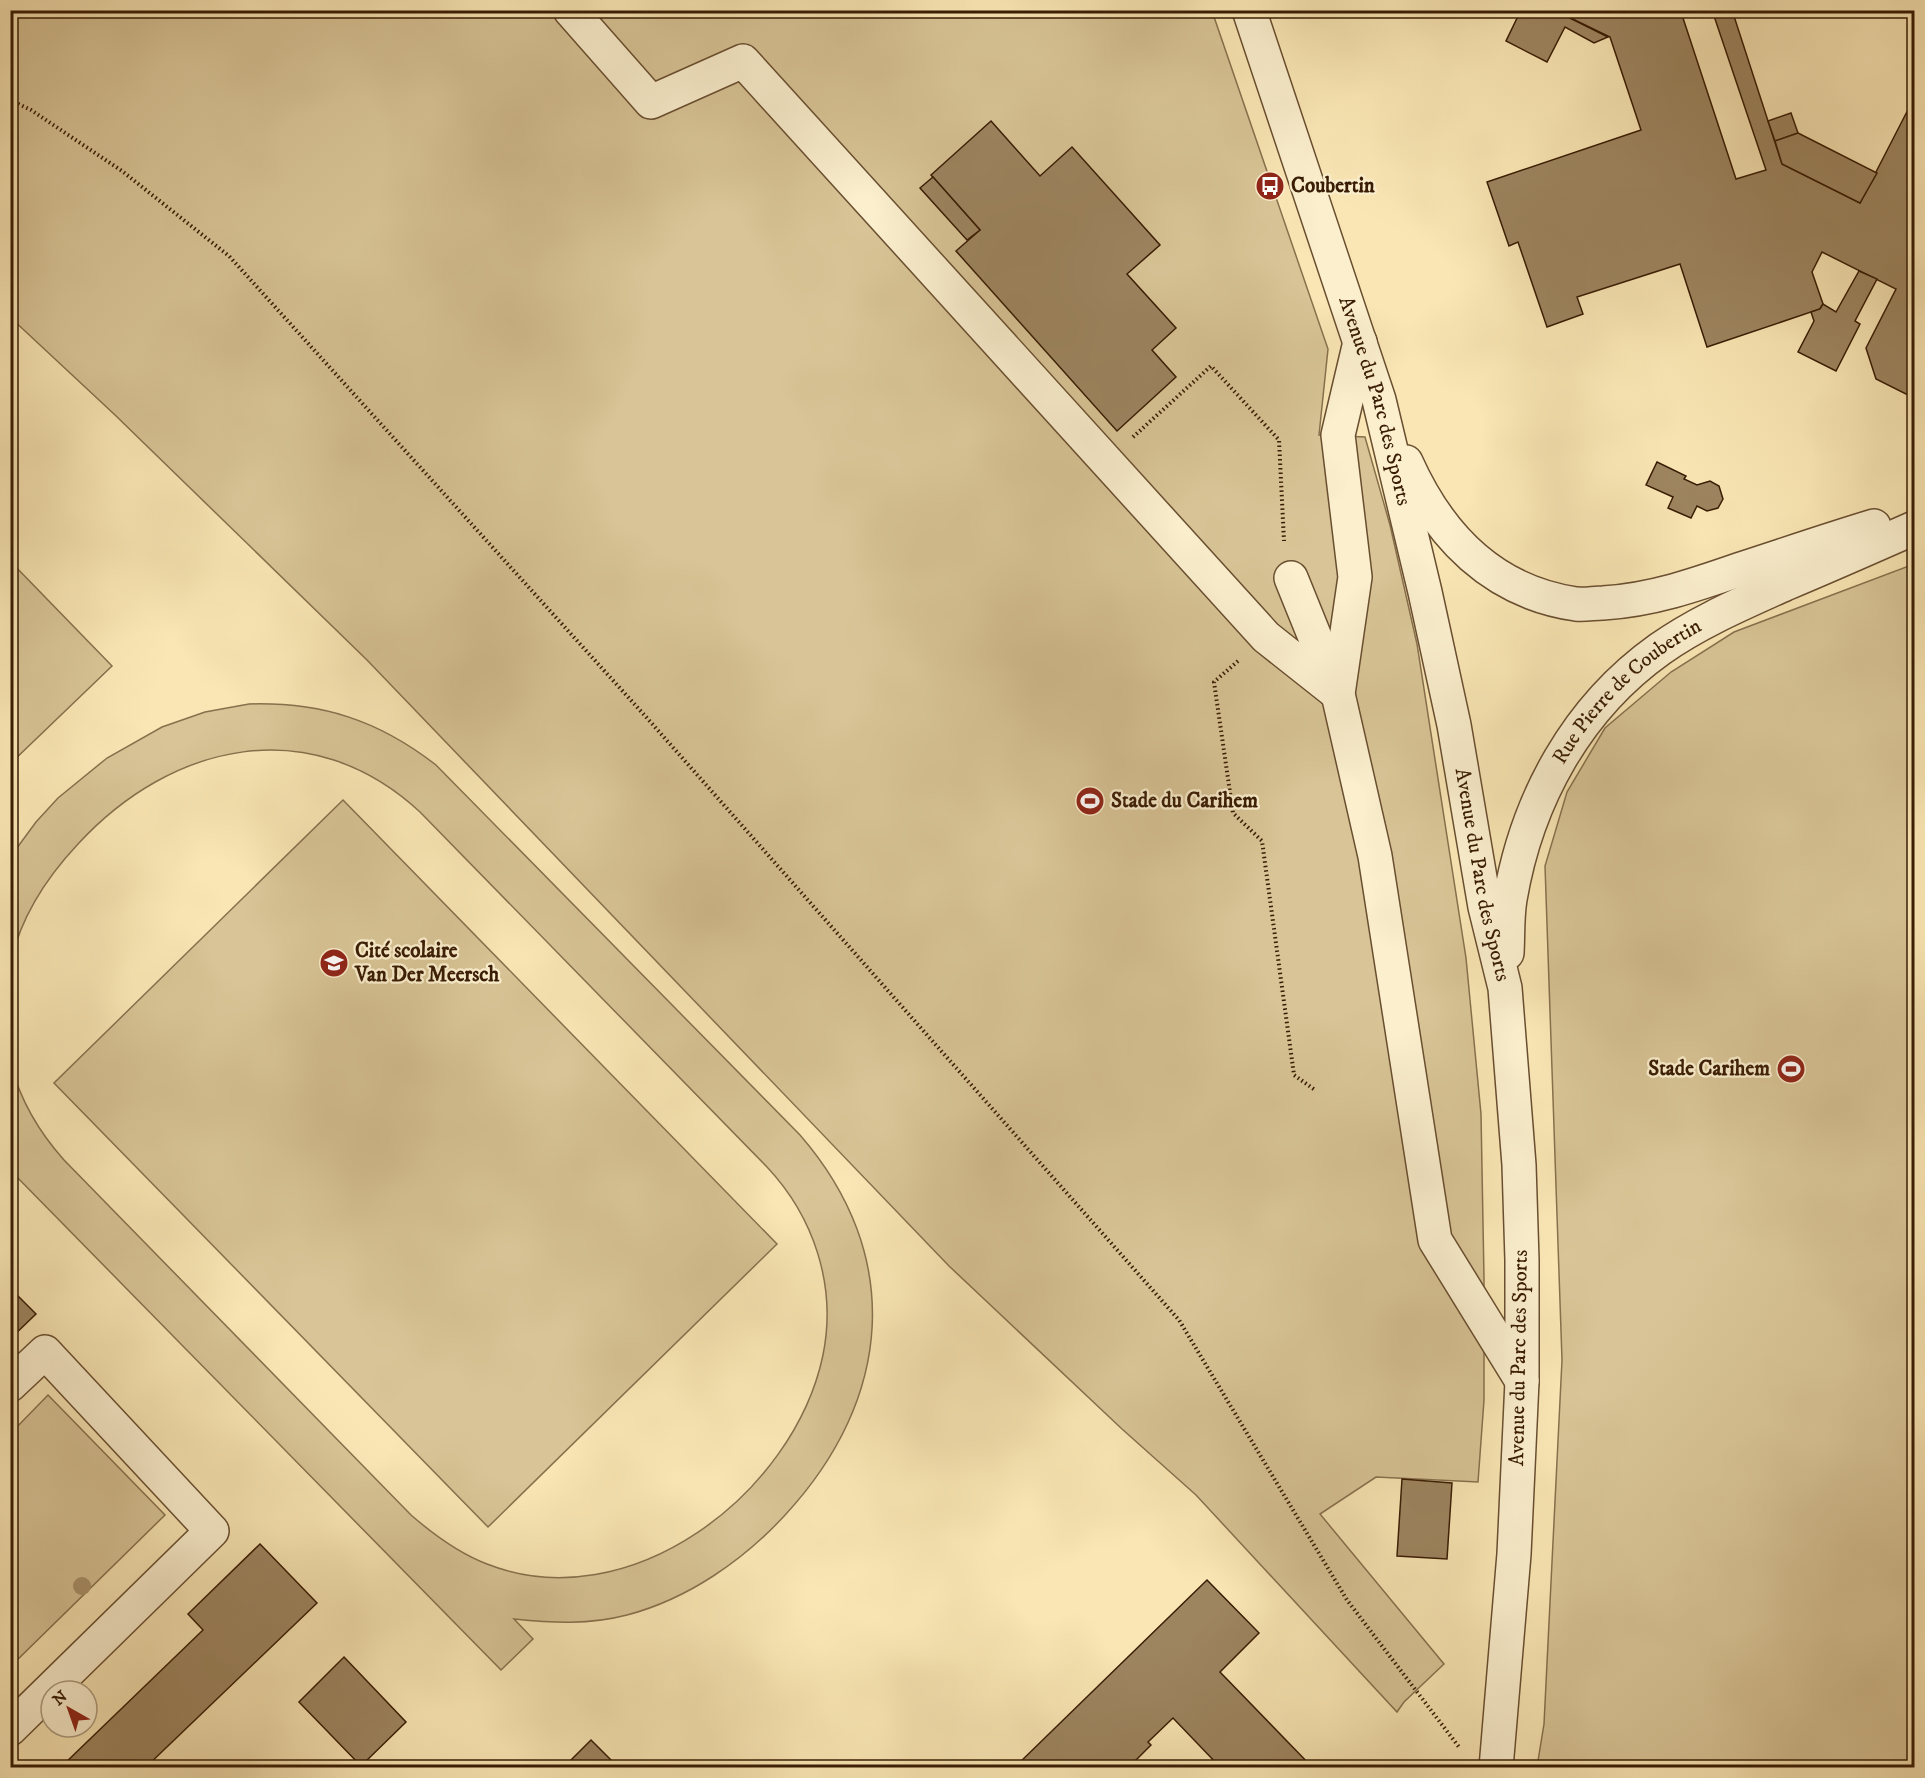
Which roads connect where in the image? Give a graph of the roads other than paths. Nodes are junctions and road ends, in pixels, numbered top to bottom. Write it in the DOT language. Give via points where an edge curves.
graph roads {
  1 [pos="570,10"];
  2 [pos="1249,10"];
  3 [pos="1360,342"];
  4 [pos="1379,400"];
  5 [pos="1914,514"];
  6 [pos="1914,528"];
  7 [pos="1291,578"];
  8 [pos="1338,694"];
  9 [pos="1505,988"];
  10 [pos="1522,1381"];
  11 [pos="10,1385"];
  12 [pos="10,1729"];
  13 [pos="1496,1767"];
  1 -- 8 [label="street" via="651,102 743,61 1266,637"];
  2 -- 3 [label="street, Avenue du Parc des Sports"];
  3 -- 4 [label="street, Avenue du Parc des Sports"];
  3 -- 8 [label="street" via="1338,435 1355,577"];
  4 -- 5 [label="street, Rue Pierre de Coubertin" via="1415,482 1460,546 1512,586 1539,596 1578,604 1621,602 1671,593"];
  4 -- 9 [label="street, Avenue du Parc des Sports" via="1454,725 1485,907"];
  6 -- 9 [label="street, Rue Pierre de Coubertin" via="1705,622 1661,648 1626,675 1597,705 1571,739 1530,819 1510,901"];
  7 -- 8 [label="street"];
  8 -- 10 [label="street" via="1375,856 1435,1240"];
  9 -- 10 [label="street, Avenue du Parc des Sports" via="1520,1165"];
  10 -- 13 [label="street, Avenue du Parc des Sports" via="1514,1554"];
  11 -- 12 [label="street" via="45,1352 212,1531"];
}
